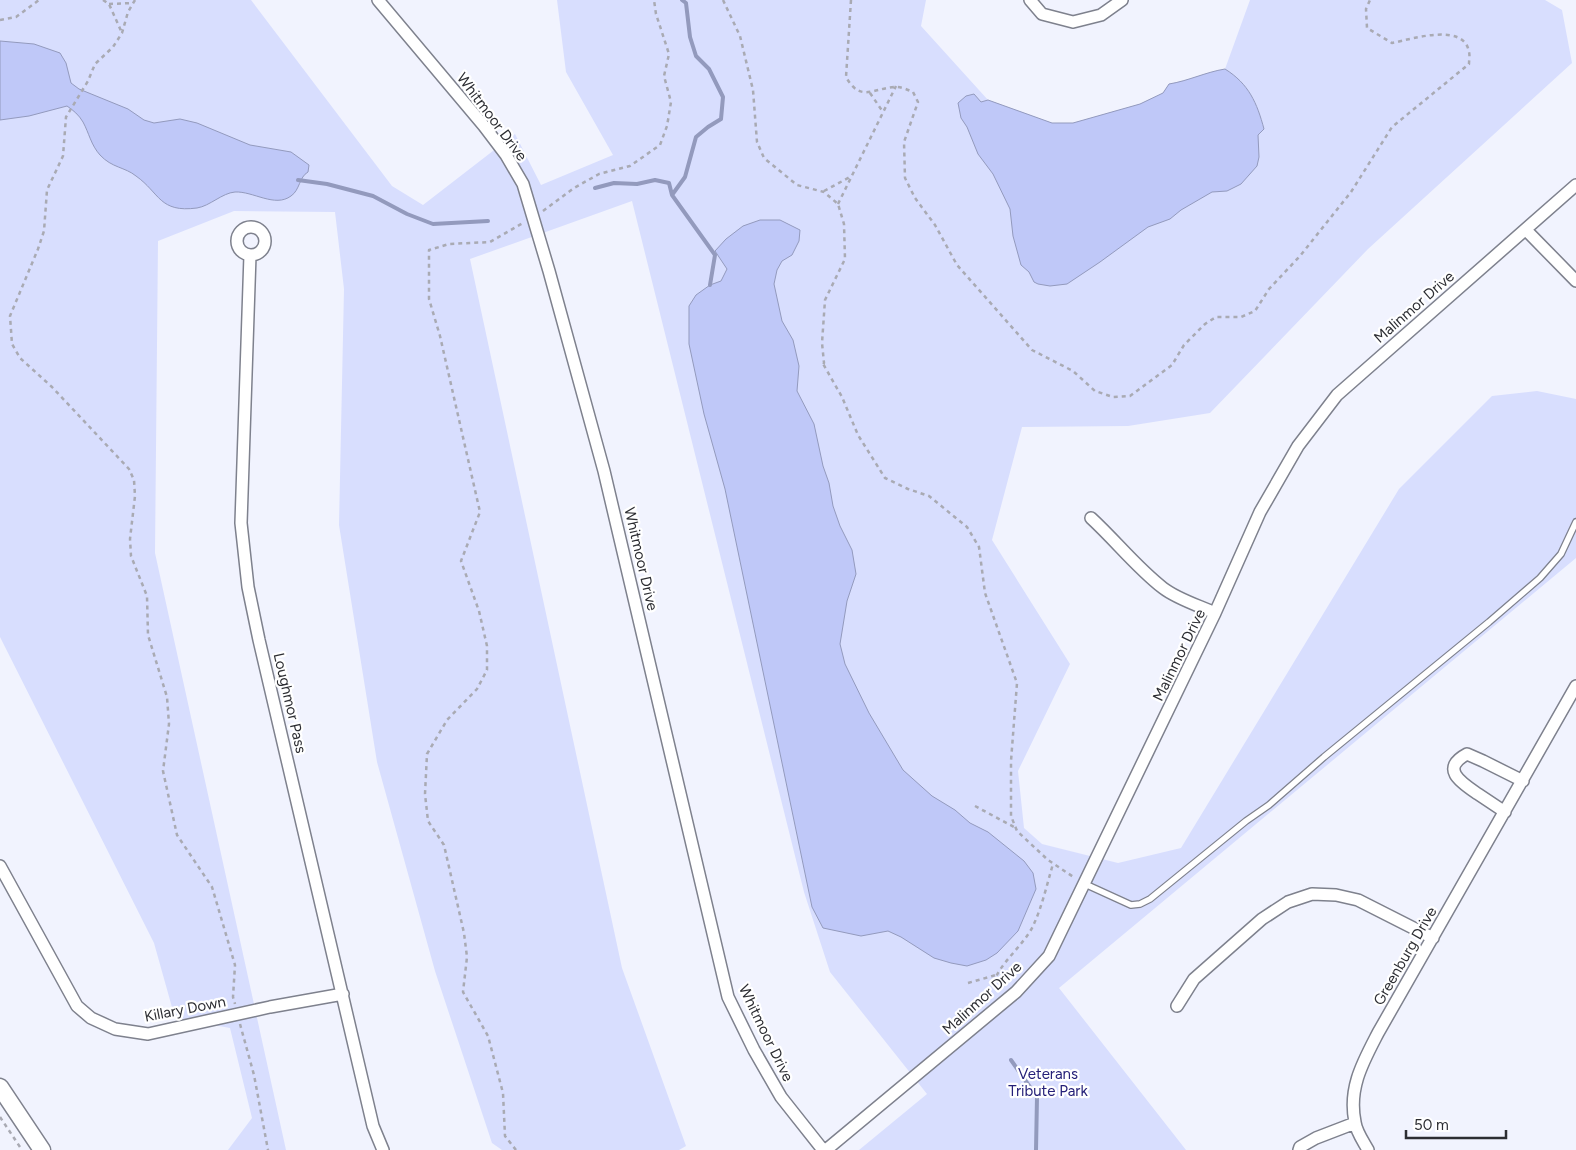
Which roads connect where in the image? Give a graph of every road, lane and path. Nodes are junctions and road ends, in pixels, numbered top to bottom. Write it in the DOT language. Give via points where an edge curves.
graph roads {
  1 [pos="39,0"];
  2 [pos="103,0"];
  3 [pos="378,0"];
  4 [pos="654,0"];
  5 [pos="723,0"];
  6 [pos="851,0"];
  7 [pos="1030,0"];
  8 [pos="1122,0"];
  9 [pos="1370,0"];
  10 [pos="134,1"];
  11 [pos="108,4"];
  12 [pos="0,20"];
  13 [pos="122,33"];
  14 [pos="896,86"];
  15 [pos="870,93"];
  16 [pos="884,112"];
  17 [pos="852,176"];
  18 [pos="1576,185"];
  19 [pos="824,192"];
  20 [pos="838,204"];
  21 [pos="533,218"];
  22 [pos="1526,230"];
  23 [pos="250,254"];
  24 [pos="1576,281"];
  25 [pos="1091,518"];
  26 [pos="1576,522"];
  27 [pos="1216,613"];
  28 [pos="1576,686"];
  29 [pos="1522,781"];
  30 [pos="975,806"];
  31 [pos="1504,812"];
  32 [pos="1016,827"];
  33 [pos="1053,864"];
  34 [pos="0,866"];
  35 [pos="1084,884"];
  36 [pos="1433,938"];
  37 [pos="996,975"];
  38 [pos="968,983"];
  39 [pos="994,983"];
  40 [pos="343,994"];
  41 [pos="1177,1006"];
  42 [pos="237,1014"];
  43 [pos="0,1087"];
  44 [pos="0,1117"];
  45 [pos="1355,1123"];
  46 [pos="22,1150"];
  47 [pos="42,1150"];
  48 [pos="268,1150"];
  49 [pos="382,1150"];
  50 [pos="516,1150"];
  51 [pos="825,1150"];
  52 [pos="1299,1150"];
  53 [pos="1368,1150"];
  1 -- 12 [label="path" via="16,17"];
  2 -- 11 [label="path"];
  3 -- 21 [label="street, Whitmoor Drive" via="506,155 523,184"];
  4 -- 21 [label="path" via="669,54 664,76 670,102 668,126 660,145 630,166 599,174 574,188"];
  5 -- 19 [label="path" via="740,36 753,90 757,142 764,158 797,185"];
  6 -- 15 [label="path" via="846,77 851,86"];
  7 -- 8 [label="street" via="1042,14 1073,22 1101,15"];
  9 -- 14 [label="path" via="1366,9 1367,28 1392,43 1442,33 1456,36 1465,42 1469,64 1392,127 1351,192 1269,289 1255,311 1241,317 1216,318 1205,324 1184,345 1172,365 1130,396 1114,397 1095,391 1073,372 1032,350 957,265 905,178 904,142 918,102 914,92"];
  10 -- 11 [label="path"];
  10 -- 13 [label="path"];
  11 -- 13 [label="path"];
  13 -- 42 [label="path" via="95,64 66,117 63,156 47,190 44,231 10,316 10,331 12,344 20,358 52,387 129,469 134,480 131,556 147,596 148,635 166,697 169,724 162,771 177,835 212,887 235,965 233,997"];
  14 -- 15 [label="path"];
  14 -- 16 [label="path"];
  15 -- 16 [label="path"];
  16 -- 17 [label="path"];
  17 -- 19 [label="path"];
  17 -- 20 [label="path"];
  18 -- 22 [label="street, Malinmor Drive"];
  19 -- 20 [label="path"];
  20 -- 32 [label="path" via="844,224 845,259 825,300 822,362 858,435 885,478 929,496 966,527 979,547 986,592 1017,683 1011,761 1012,816"];
  21 -- 50 [label="path" via="490,242 449,244 429,250 429,299 480,512 461,562 479,611 487,646 487,670 477,689 447,720 427,754 425,794 428,821 444,845 464,933 467,957 463,992 488,1036 503,1093 505,1136"];
  21 -- 51 [label="street, Whitmoor Drive" via="604,471 728,997 781,1097"];
  22 -- 24 [label="street"];
  22 -- 27 [label="street, Malinmor Drive" via="1337,394 1298,446 1260,512"];
  23 -- 40 [label="street, Loughmor Pass" via="241,523 248,587"];
  25 -- 27 [label="street" via="1165,590"];
  26 -- 35 [label="lane" via="1561,554 1540,578 1275,800 1150,899 1131,905"];
  27 -- 35 [label="street, Malinmor Drive"];
  28 -- 29 [label="street, Greenburg Drive"];
  29 -- 31 [label="street, Greenburg Drive"];
  29 -- 31 [label="street" via="1467,754 1458,759 1454,766 1455,775 1464,785"];
  30 -- 32 [label="path"];
  31 -- 36 [label="street, Greenburg Drive"];
  32 -- 33 [label="path"];
  33 -- 35 [label="path"];
  33 -- 37 [label="path" via="1033,927"];
  34 -- 42 [label="street, Killary Down" via="76,1006 91,1018 114,1029 148,1034"];
  35 -- 51 [label="street, Malinmor Drive" via="1049,956 1016,992"];
  36 -- 41 [label="street" via="1358,900 1336,894 1312,894 1288,902 1262,919 1194,979"];
  36 -- 45 [label="street, Greenburg Drive" via="1355,1080"];
  37 -- 38 [label="path"];
  37 -- 39 [label="path"];
  40 -- 42 [label="street, Killary Down"];
  40 -- 49 [label="street, Loughmor Pass" via="373,1126"];
  42 -- 48 [label="path" via="254,1075"];
  43 -- 47 [label="main road"];
  44 -- 46 [label="path"];
  45 -- 52 [label="street" via="1316,1138"];
  45 -- 53 [label="street, Greenburg Drive"];
}
